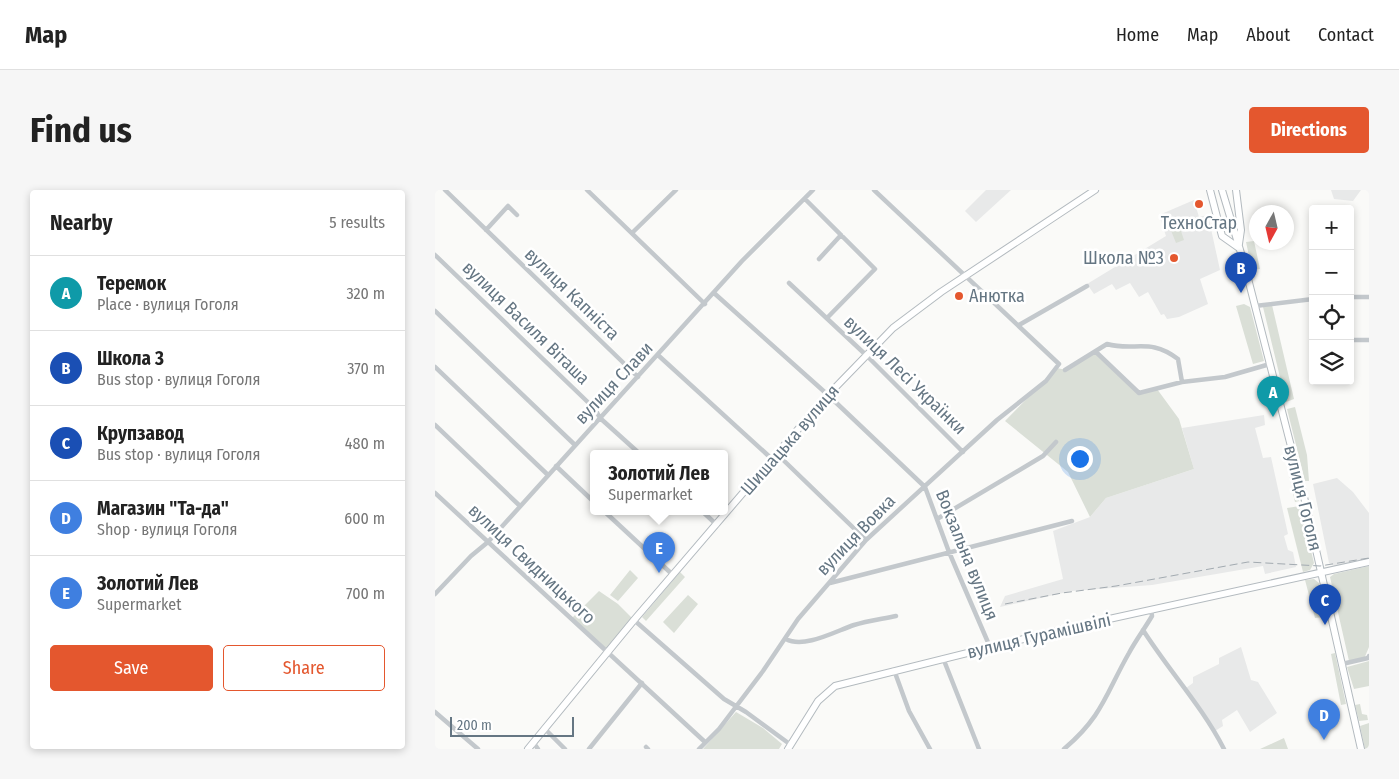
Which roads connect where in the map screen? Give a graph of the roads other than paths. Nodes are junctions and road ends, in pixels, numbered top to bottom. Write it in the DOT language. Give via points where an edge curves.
graph roads {
  1 [pos="445,190"];
  2 [pos="587,190"];
  3 [pos="676,190"];
  4 [pos="813,190"];
  5 [pos="874,190"];
  6 [pos="1095,190"];
  7 [pos="1209,190"];
  8 [pos="1222,190"];
  9 [pos="1236,190"];
  10 [pos="805,199"];
  11 [pos="1224,199"];
  12 [pos="1238,200"];
  13 [pos="517,215"];
  14 [pos="486,230"];
  15 [pos="1233,231"];
  16 [pos="632,233"];
  17 [pos="841,235"];
  18 [pos="1222,236"];
  19 [pos="1239,248"];
  20 [pos="435,255"];
  21 [pos="819,259"];
  22 [pos="964,277"];
  23 [pos="789,283"];
  24 [pos="1087,286"];
  25 [pos="714,293"];
  26 [pos="1354,297"];
  27 [pos="1369,297"];
  28 [pos="1309,299"];
  29 [pos="705,304"];
  30 [pos="1255,306"];
  31 [pos="435,311"];
  32 [pos="827,318"];
  33 [pos="1019,325"];
  34 [pos="1354,340"];
  35 [pos="1369,340"];
  36 [pos="1096,352"];
  37 [pos="866,355"];
  38 [pos="659,356"];
  39 [pos="1270,364"];
  40 [pos="435,367"];
  41 [pos="1065,370"];
  42 [pos="639,377"];
  43 [pos="1182,382"];
  44 [pos="829,394"];
  45 [pos="600,418"];
  46 [pos="435,425"];
  47 [pos="1056,442"];
  48 [pos="575,445"];
  49 [pos="636,450"];
  50 [pos="963,452"];
  51 [pos="774,456"];
  52 [pos="556,466"];
  53 [pos="548,475"];
  54 [pos="925,487"];
  55 [pos="435,493"];
  56 [pos="590,498"];
  57 [pos="520,506"];
  58 [pos="728,511"];
  59 [pos="608,515"];
  60 [pos="706,515"];
  61 [pos="725,515"];
  62 [pos="937,518"];
  63 [pos="1072,521"];
  64 [pos="717,524"];
  65 [pos="865,540"];
  66 [pos="488,542"];
  67 [pos="949,552"];
  68 [pos="1369,562"];
  69 [pos="1321,571"];
  70 [pos="673,575"];
  71 [pos="830,583"];
  72 [pos="435,594"];
  73 [pos="1151,610"];
  74 [pos="896,616"];
  75 [pos="634,620"];
  76 [pos="1143,630"];
  77 [pos="786,639"];
  78 [pos="990,648"];
  79 [pos="609,654"];
  80 [pos="1369,656"];
  81 [pos="943,658"];
  82 [pos="1342,664"];
  83 [pos="894,670"];
  84 [pos="642,684"];
  85 [pos="737,706"];
  86 [pos="435,712"];
  87 [pos="544,728"];
  88 [pos="533,742"];
  89 [pos="705,742"];
  90 [pos="789,747"];
  91 [pos="478,749"];
  92 [pos="528,749"];
  93 [pos="539,749"];
  94 [pos="565,749"];
  95 [pos="589,749"];
  96 [pos="699,749"];
  97 [pos="930,749"];
  98 [pos="979,749"];
  99 [pos="1065,749"];
  100 [pos="1223,749"];
  101 [pos="1361,749"];
  1 -- 14 [label="street, вулиця Капніста"];
  2 -- 16 [label="street"];
  3 -- 16 [label="street"];
  4 -- 10 [label="street, вулиця Слави"];
  5 -- 22 [label="street"];
  6 -- 22 [label="street, Шишацька вулиця"];
  7 -- 18 [label="street"];
  8 -- 11 [label="street, вулиця Гоголя"];
  9 -- 12 [label="street, вулиця Гоголя"];
  10 -- 17 [label="street, вулиця Лесі Українки"];
  10 -- 25 [label="street, вулиця Слави"];
  11 -- 12 [label="street" via="1231,205"];
  11 -- 15 [label="street, вулиця Гоголя"];
  12 -- 19 [label="street, вулиця Гоголя"];
  13 -- 14 [label="street" via="508,206"];
  14 -- 42 [label="street, вулиця Капніста"];
  15 -- 18 [label="street" via="1233,238"];
  15 -- 19 [label="street, вулиця Гоголя"];
  16 -- 29 [label="street"];
  17 -- 21 [label="street"];
  17 -- 32 [label="street, вулиця Лесі Українки" via="874,271"];
  18 -- 19 [label="street"];
  19 -- 30 [label="street, вулиця Гоголя"];
  20 -- 45 [label="street, вулиця Василя Віташа" via="595,409"];
  22 -- 33 [label="street"];
  22 -- 37 [label="street, Шишацька вулиця" via="909,315"];
  23 -- 32 [label="street, вулиця Лесі Українки"];
  24 -- 33 [label="street"];
  25 -- 29 [label="street, вулиця Слави"];
  25 -- 44 [label="street, Вокзальна вулиця"];
  26 -- 27 [label="street"];
  28 -- 30 [label="street"];
  29 -- 38 [label="street, вулиця Слави"];
  30 -- 39 [label="street, вулиця Гоголя"];
  31 -- 48 [label="street"];
  32 -- 37 [label="street, вулиця Лесі Українки"];
  33 -- 50 [label="street, вулиця Вовка" via="1059,364 1046,381"];
  34 -- 35 [label="street"];
  36 -- 41 [label="street"];
  36 -- 43 [label="street" via="1139,393"];
  36 -- 43 [label="street" via="1107,344 1163,348 1178,359"];
  37 -- 44 [label="street, Шишацька вулиця"];
  37 -- 50 [label="street, вулиця Лесі Українки"];
  38 -- 42 [label="street, вулиця Слави"];
  38 -- 51 [label="street"];
  39 -- 43 [label="street" via="1225,377"];
  39 -- 69 [label="street, вулиця Гоголя"];
  40 -- 53 [label="street"];
  42 -- 45 [label="street, вулиця Слави"];
  44 -- 51 [label="street, Шишацька вулиця"];
  44 -- 54 [label="street, Вокзальна вулиця"];
  45 -- 48 [label="street, вулиця Слави"];
  45 -- 49 [label="street, вулиця Василя Віташа"];
  46 -- 57 [label="street"];
  47 -- 62 [label="street" via="1043,456"];
  48 -- 52 [label="street, вулиця Слави"];
  50 -- 54 [label="street, вулиця Вовка"];
  51 -- 58 [label="street, Шишацька вулиця"];
  51 -- 65 [label="street"];
  52 -- 53 [label="street, вулиця Слави"];
  52 -- 56 [label="street"];
  53 -- 57 [label="street, вулиця Слави"];
  54 -- 62 [label="street, Вокзальна вулиця"];
  54 -- 65 [label="street, вулиця Вовка"];
  55 -- 66 [label="street, вулиця Свидницького"];
  57 -- 66 [label="street, вулиця Слави"];
  59 -- 70 [label="street"];
  60 -- 64 [label="street"];
  61 -- 64 [label="street, Шишацька вулиця"];
  62 -- 67 [label="street, Вокзальна вулиця"];
  63 -- 67 [label="street"];
  64 -- 70 [label="street, Шишацька вулиця"];
  65 -- 71 [label="street, вулиця Вовка"];
  66 -- 72 [label="street, вулиця Слави"];
  66 -- 79 [label="street, вулиця Свидницького"];
  67 -- 71 [label="street"];
  67 -- 78 [label="street, Вокзальна вулиця"];
  68 -- 69 [label="street, вулиця Гурамішвілі"];
  69 -- 73 [label="street, вулиця Гурамішвілі"];
  69 -- 82 [label="street, вулиця Гоголя"];
  70 -- 75 [label="street, Шишацька вулиця"];
  71 -- 77 [label="street, вулиця Вовка" via="798,619"];
  73 -- 76 [label="street" via="1152,616"];
  73 -- 78 [label="street, вулиця Гурамішвілі"];
  74 -- 77 [label="street" via="814,640 794,642"];
  75 -- 79 [label="street, Шишацька вулиця"];
  75 -- 85 [label="street" via="724,699"];
  76 -- 99 [label="street" via="1097,716"];
  76 -- 100 [label="street" via="1201,711"];
  77 -- 85 [label="street, вулиця Вовка"];
  78 -- 81 [label="street, вулиця Гурамішвілі"];
  79 -- 84 [label="street, вулиця Свидницького"];
  79 -- 87 [label="street, Шишацька вулиця"];
  80 -- 82 [label="street"];
  81 -- 83 [label="street, вулиця Гурамішвілі"];
  81 -- 98 [label="street"];
  82 -- 101 [label="street, вулиця Гоголя"];
  83 -- 90 [label="street, вулиця Гурамішвілі" via="835,686 825,692"];
  83 -- 97 [label="street" via="909,711"];
  84 -- 89 [label="street, вулиця Свидницького"];
  84 -- 95 [label="street"];
  85 -- 89 [label="street, вулиця Вовка"];
  85 -- 90 [label="street"];
  86 -- 91 [label="street"];
  87 -- 88 [label="street, Шишацька вулиця"];
  87 -- 94 [label="street"];
  88 -- 92 [label="street, Шишацька вулиця"];
  88 -- 93 [label="street"];
  89 -- 96 [label="street, вулиця Вовка"];
}
